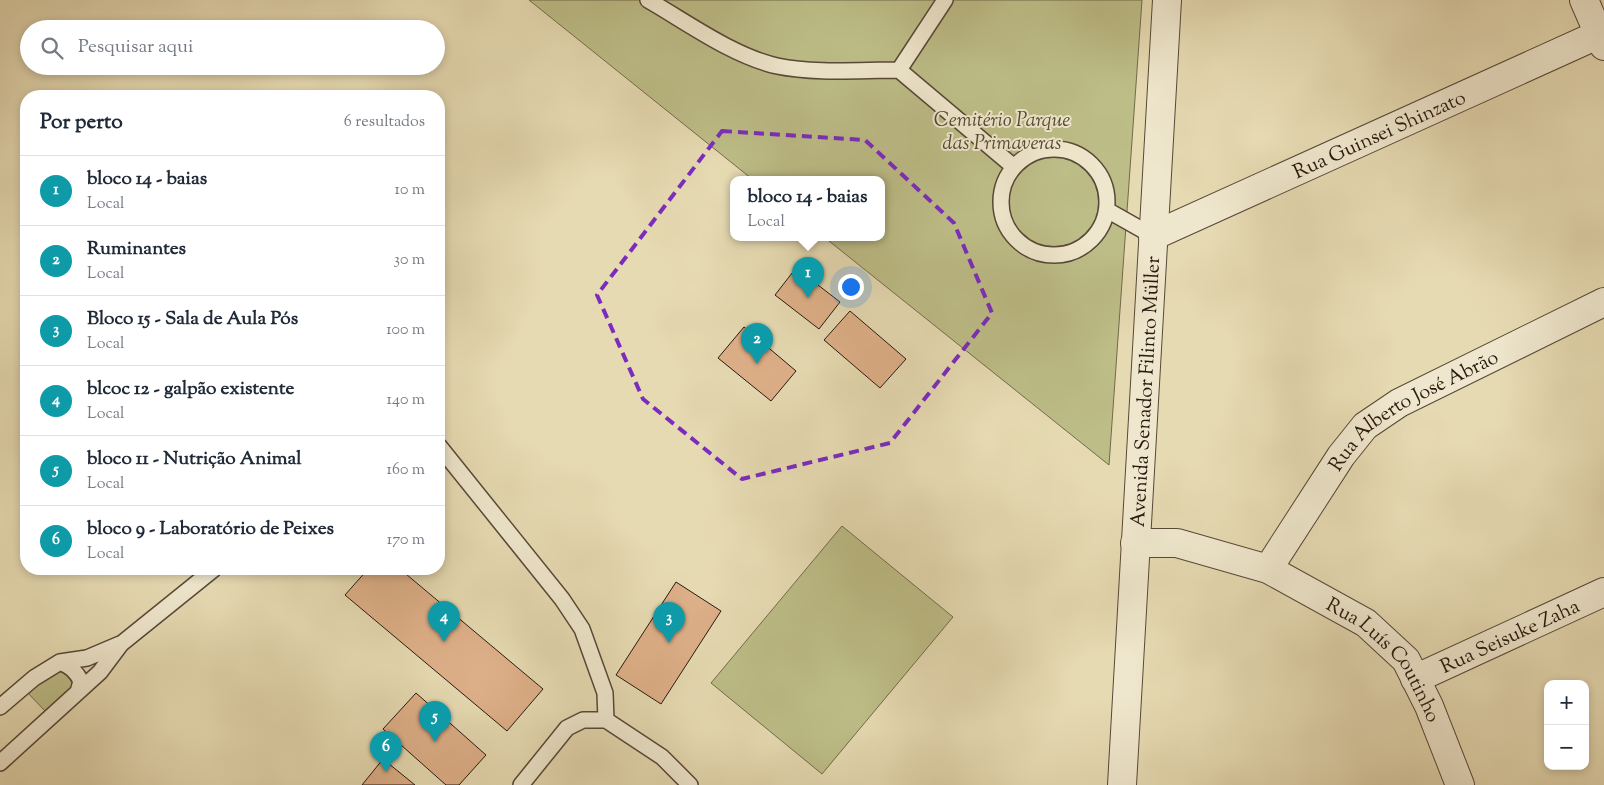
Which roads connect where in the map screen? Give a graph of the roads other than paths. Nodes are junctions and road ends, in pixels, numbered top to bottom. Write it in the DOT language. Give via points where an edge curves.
graph roads {
  1 [pos="648,0"];
  2 [pos="945,0"];
  3 [pos="1168,0"];
  4 [pos="1584,0"];
  5 [pos="1602,38"];
  6 [pos="899,70"];
  7 [pos="1014,167"];
  8 [pos="1106,210"];
  9 [pos="1153,236"];
  10 [pos="1604,302"];
  11 [pos="445,453"];
  12 [pos="1135,543"];
  13 [pos="1268,569"];
  14 [pos="207,575"];
  15 [pos="1604,592"];
  16 [pos="122,644"];
  17 [pos="60,662"];
  18 [pos="1415,679"];
  19 [pos="78,692"];
  20 [pos="0,708"];
  21 [pos="606,720"];
  22 [pos="0,763"];
  23 [pos="521,785"];
  24 [pos="690,785"];
  25 [pos="1122,785"];
  26 [pos="1460,785"];
  1 -- 6 [label="lane" via="742,54 776,65 805,70"];
  2 -- 6 [label="lane"];
  3 -- 9 [label="street, Avenida Senador Filinto Müller"];
  4 -- 5 [label="street"];
  5 -- 9 [label="street, Rua Guinsei Shinzato"];
  6 -- 7 [label="lane"];
  7 -- 8 [label="lane" via="1040,151 1070,151 1084,157 1102,180"];
  7 -- 8 [label="lane" via="1006,179 1001,208 1014,236 1025,246 1038,252 1068,253 1094,236"];
  8 -- 9 [label="lane"];
  9 -- 12 [label="street, Avenida Senador Filinto Müller"];
  10 -- 13 [label="street, Rua Alberto José Abrão" via="1399,403 1365,426 1341,456"];
  11 -- 21 [label="lane" via="562,599 582,629 605,693"];
  12 -- 13 [label="street, Rua Luís Coutinho" via="1177,543"];
  12 -- 25 [label="street, Avenida Senador Filinto Müller"];
  13 -- 18 [label="street, Rua Luís Coutinho" via="1366,622 1406,660"];
  14 -- 16 [label="lane"];
  15 -- 18 [label="street, Rua Seisuke Zaha"];
  16 -- 17 [label="lane" via="87,658"];
  16 -- 19 [label="lane" via="100,672"];
  17 -- 19 [label="lane" via="78,674 81,681"];
  17 -- 20 [label="lane" via="34,678"];
  18 -- 26 [label="street, Rua Luís Coutinho"];
  19 -- 22 [label="lane"];
  21 -- 23 [label="lane" via="583,720 567,728"];
  21 -- 24 [label="lane" via="662,757"];
}
